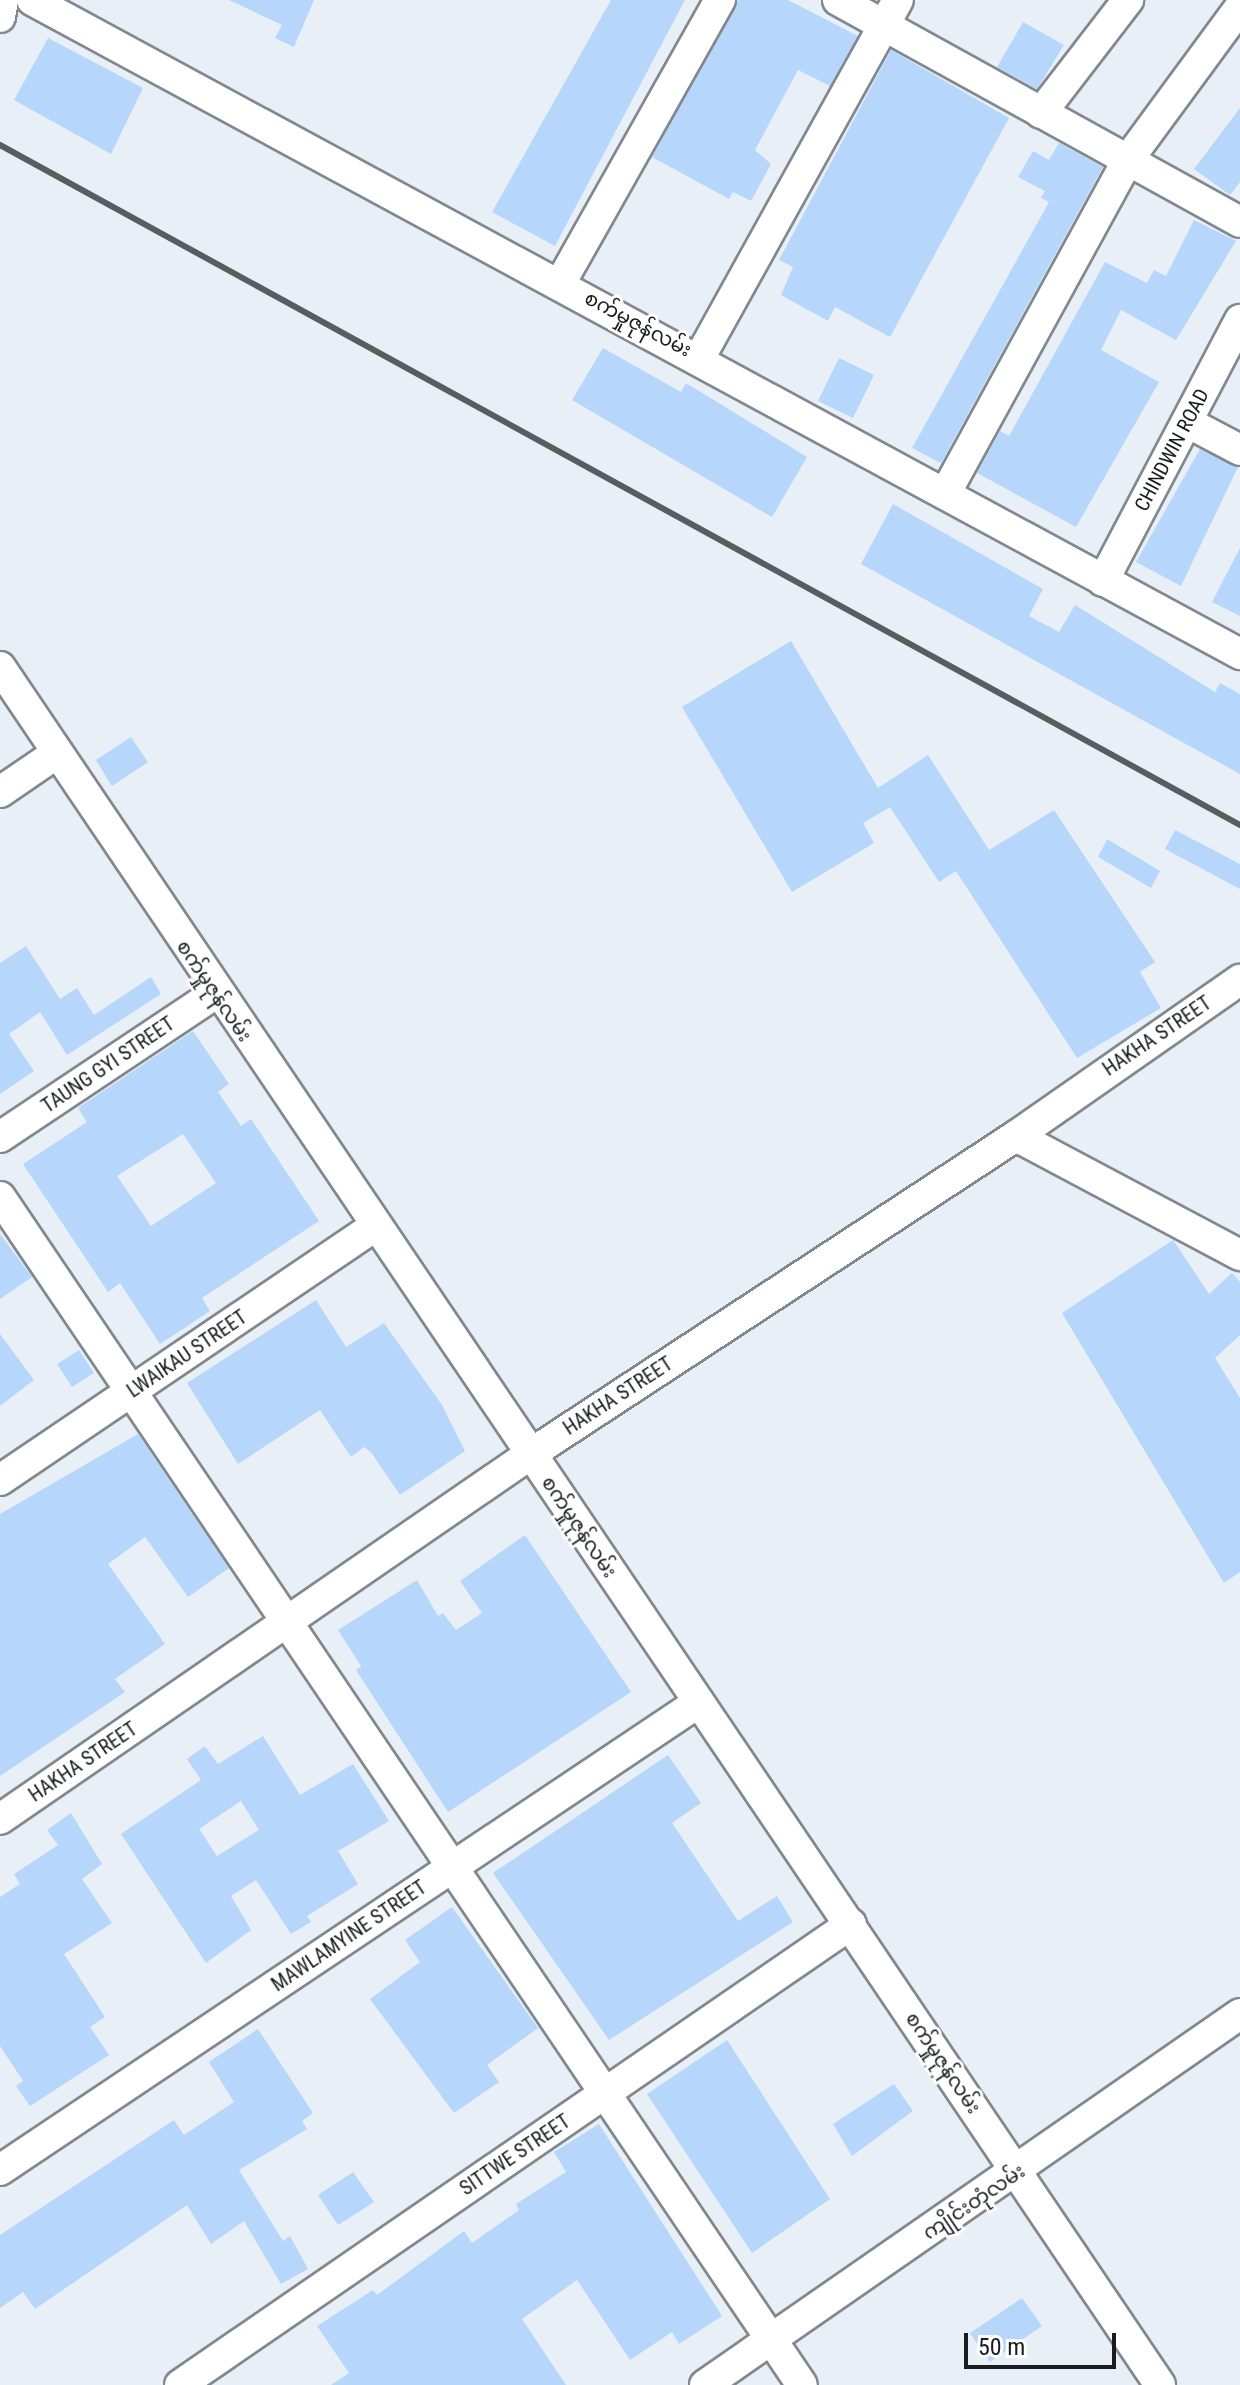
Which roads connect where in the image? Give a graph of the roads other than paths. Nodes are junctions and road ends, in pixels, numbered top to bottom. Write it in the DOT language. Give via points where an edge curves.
graph roads {
  1 [pos="3,0"];
  2 [pos="32,0"];
  3 [pos="720,0"];
  4 [pos="838,0"];
  5 [pos="1128,0"];
  6 [pos="1240,7"];
  7 [pos="892,12"];
  8 [pos="0,17"];
  9 [pos="1041,113"];
  10 [pos="1127,161"];
  11 [pos="1240,222"];
  12 [pos="561,282"];
  13 [pos="1240,320"];
  14 [pos="700,357"];
  15 [pos="1187,422"];
  16 [pos="1240,450"];
  17 [pos="945,494"];
  18 [pos="1103,581"];
  19 [pos="1240,654"];
  20 [pos="0,667"];
  21 [pos="54,755"];
  22 [pos="0,792"];
  23 [pos="1240,980"];
  24 [pos="216,993"];
  25 [pos="1016,1136"];
  26 [pos="0,1137"];
  27 [pos="0,1197"];
  28 [pos="374,1227"];
  29 [pos="1240,1255"];
  30 [pos="132,1392"];
  31 [pos="529,1455"];
  32 [pos="0,1480"];
  33 [pos="287,1623"];
  34 [pos="699,1702"];
  35 [pos="0,1819"];
  36 [pos="451,1867"];
  37 [pos="851,1924"];
  38 [pos="1240,2014"];
  39 [pos="607,2092"];
  40 [pos="0,2170"];
  41 [pos="1016,2173"];
  42 [pos="771,2340"];
  43 [pos="180,2385"];
  44 [pos="705,2385"];
  45 [pos="802,2385"];
  46 [pos="1160,2385"];
  1 -- 8 [label="street"];
  2 -- 12 [label="street, စက်မှုဇုန်လမ်း"];
  3 -- 12 [label="street"];
  4 -- 7 [label="street"];
  5 -- 9 [label="street"];
  6 -- 10 [label="street"];
  7 -- 9 [label="street"];
  7 -- 14 [label="street"];
  9 -- 10 [label="street"];
  10 -- 11 [label="street"];
  10 -- 17 [label="street"];
  12 -- 14 [label="street, စက်မှုဇုန်လမ်း"];
  13 -- 15 [label="street, CHINDWIN ROAD"];
  14 -- 17 [label="street, စက်မှုဇုန်လမ်း"];
  15 -- 16 [label="street"];
  15 -- 18 [label="street, CHINDWIN ROAD"];
  17 -- 18 [label="street, စက်မှုဇုန်လမ်း"];
  18 -- 19 [label="street, စက်မှုဇုန်လမ်း"];
  20 -- 21 [label="street, စက်မှုဇုန်လမ်း"];
  21 -- 22 [label="street"];
  21 -- 24 [label="street, စက်မှုဇုန်လမ်း"];
  23 -- 25 [label="street, HAKHA STREET"];
  24 -- 26 [label="street, TAUNG GYI STREET"];
  24 -- 28 [label="street, စက်မှုဇုန်လမ်း"];
  25 -- 29 [label="street"];
  25 -- 31 [label="street, HAKHA STREET"];
  27 -- 30 [label="street"];
  28 -- 30 [label="street, LWAIKAU STREET"];
  28 -- 31 [label="street, စက်မှုဇုန်လမ်း"];
  30 -- 32 [label="street, LWAIKAU STREET"];
  30 -- 33 [label="street"];
  31 -- 33 [label="street, HAKHA STREET"];
  31 -- 34 [label="street, စက်မှုဇုန်လမ်း"];
  33 -- 35 [label="street, HAKHA STREET"];
  33 -- 36 [label="street"];
  34 -- 36 [label="street, MAWLAMYINE STREET"];
  34 -- 37 [label="street, စက်မှုဇုန်လမ်း"];
  36 -- 39 [label="street"];
  36 -- 40 [label="street, MAWLAMYINE STREET"];
  37 -- 39 [label="street, SITTWE STREET"];
  37 -- 41 [label="street, စက်မှုဇုန်လမ်း"];
  38 -- 41 [label="street, ကျိုင်းတုံလမ်း"];
  39 -- 42 [label="street"];
  39 -- 43 [label="street, SITTWE STREET"];
  41 -- 42 [label="street, ကျိုင်းတုံလမ်း"];
  41 -- 46 [label="street, စက်မှုဇုန်လမ်း"];
  42 -- 44 [label="street, ကျိုင်းတုံလမ်း"];
  42 -- 45 [label="street"];
}
